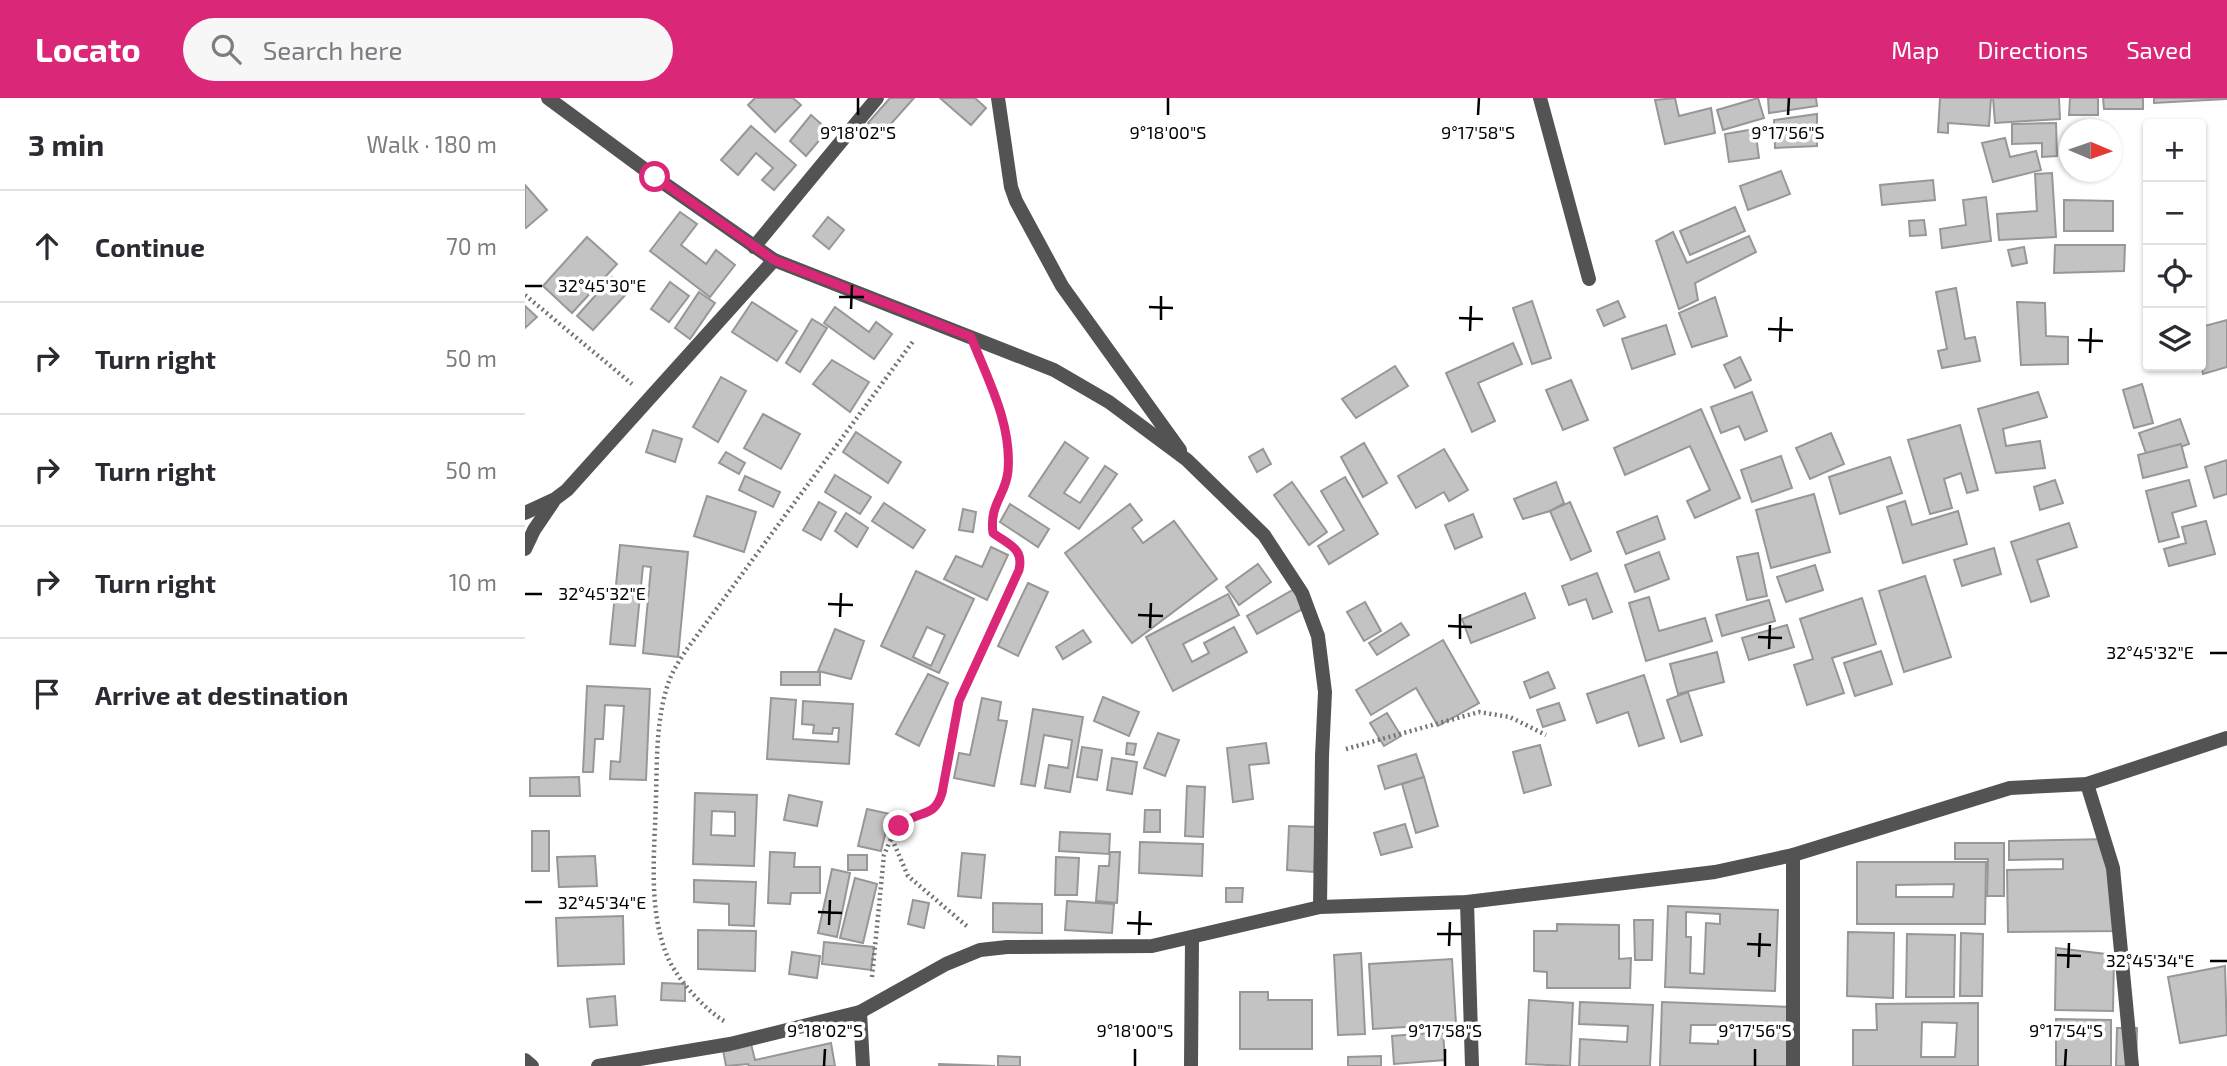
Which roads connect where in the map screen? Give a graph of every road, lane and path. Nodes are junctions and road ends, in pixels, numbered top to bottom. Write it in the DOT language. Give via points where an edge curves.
graph roads {
  1 [pos="548,98"];
  2 [pos="877,98"];
  3 [pos="998,98"];
  4 [pos="1540,98"];
  5 [pos="754,247"];
  6 [pos="774,260"];
  7 [pos="1589,279"];
  8 [pos="525,295"];
  9 [pos="928,321"];
  10 [pos="971,337"];
  11 [pos="649,398"];
  12 [pos="1187,460"];
  13 [pos="555,499"];
  14 [pos="525,513"];
  15 [pos="525,549"];
  16 [pos="1546,735"];
  17 [pos="2227,738"];
  18 [pos="1322,756"];
  19 [pos="2087,784"];
  20 [pos="891,838"];
  21 [pos="1793,855"];
  22 [pos="1467,902"];
  23 [pos="1320,907"];
  24 [pos="1192,938"];
  25 [pos="995,947"];
  26 [pos="864,1009"];
  27 [pos="761,1036"];
  28 [pos="525,1060"];
  29 [pos="532,1066"];
  30 [pos="598,1066"];
  31 [pos="863,1066"];
  32 [pos="1191,1066"];
  33 [pos="1472,1066"];
  34 [pos="1793,1066"];
  35 [pos="2132,1066"];
  1 -- 5 [label="street"];
  2 -- 5 [label="street"];
  3 -- 12 [label="street" via="1016,201 1062,286"];
  4 -- 7 [label="street"];
  5 -- 6 [label="street"];
  6 -- 9 [label="street"];
  6 -- 11 [label="street"];
  8 -- 11 [label="path"];
  9 -- 10 [label="street"];
  9 -- 27 [label="path" via="687,649 667,688 658,732 653,891 658,921 668,958 708,1011"];
  10 -- 12 [label="street" via="1055,370 1109,402"];
  10 -- 20 [label="path" via="1002,413 1007,439 1008,475 992,516 993,533 1019,552 1020,565 959,701 937,807 907,820"];
  11 -- 13 [label="street"];
  12 -- 18 [label="street" via="1264,535 1302,593 1318,636 1325,692"];
  13 -- 14 [label="street"];
  13 -- 15 [label="street"];
  16 -- 18 [label="path" via="1510,718 1479,712"];
  17 -- 19 [label="street"];
  18 -- 23 [label="street"];
  19 -- 21 [label="street" via="2010,788"];
  19 -- 35 [label="street" via="2113,868"];
  20 -- 25 [label="path" via="913,881"];
  20 -- 26 [label="path" via="884,855"];
  21 -- 22 [label="street" via="1715,872"];
  21 -- 34 [label="street"];
  22 -- 23 [label="street"];
  22 -- 33 [label="street"];
  23 -- 24 [label="street"];
  24 -- 25 [label="street" via="1138,947"];
  24 -- 32 [label="street"];
  25 -- 26 [label="street" via="946,964"];
  26 -- 27 [label="street"];
  26 -- 31 [label="street"];
  27 -- 30 [label="street"];
  28 -- 29 [label="street"];
}
